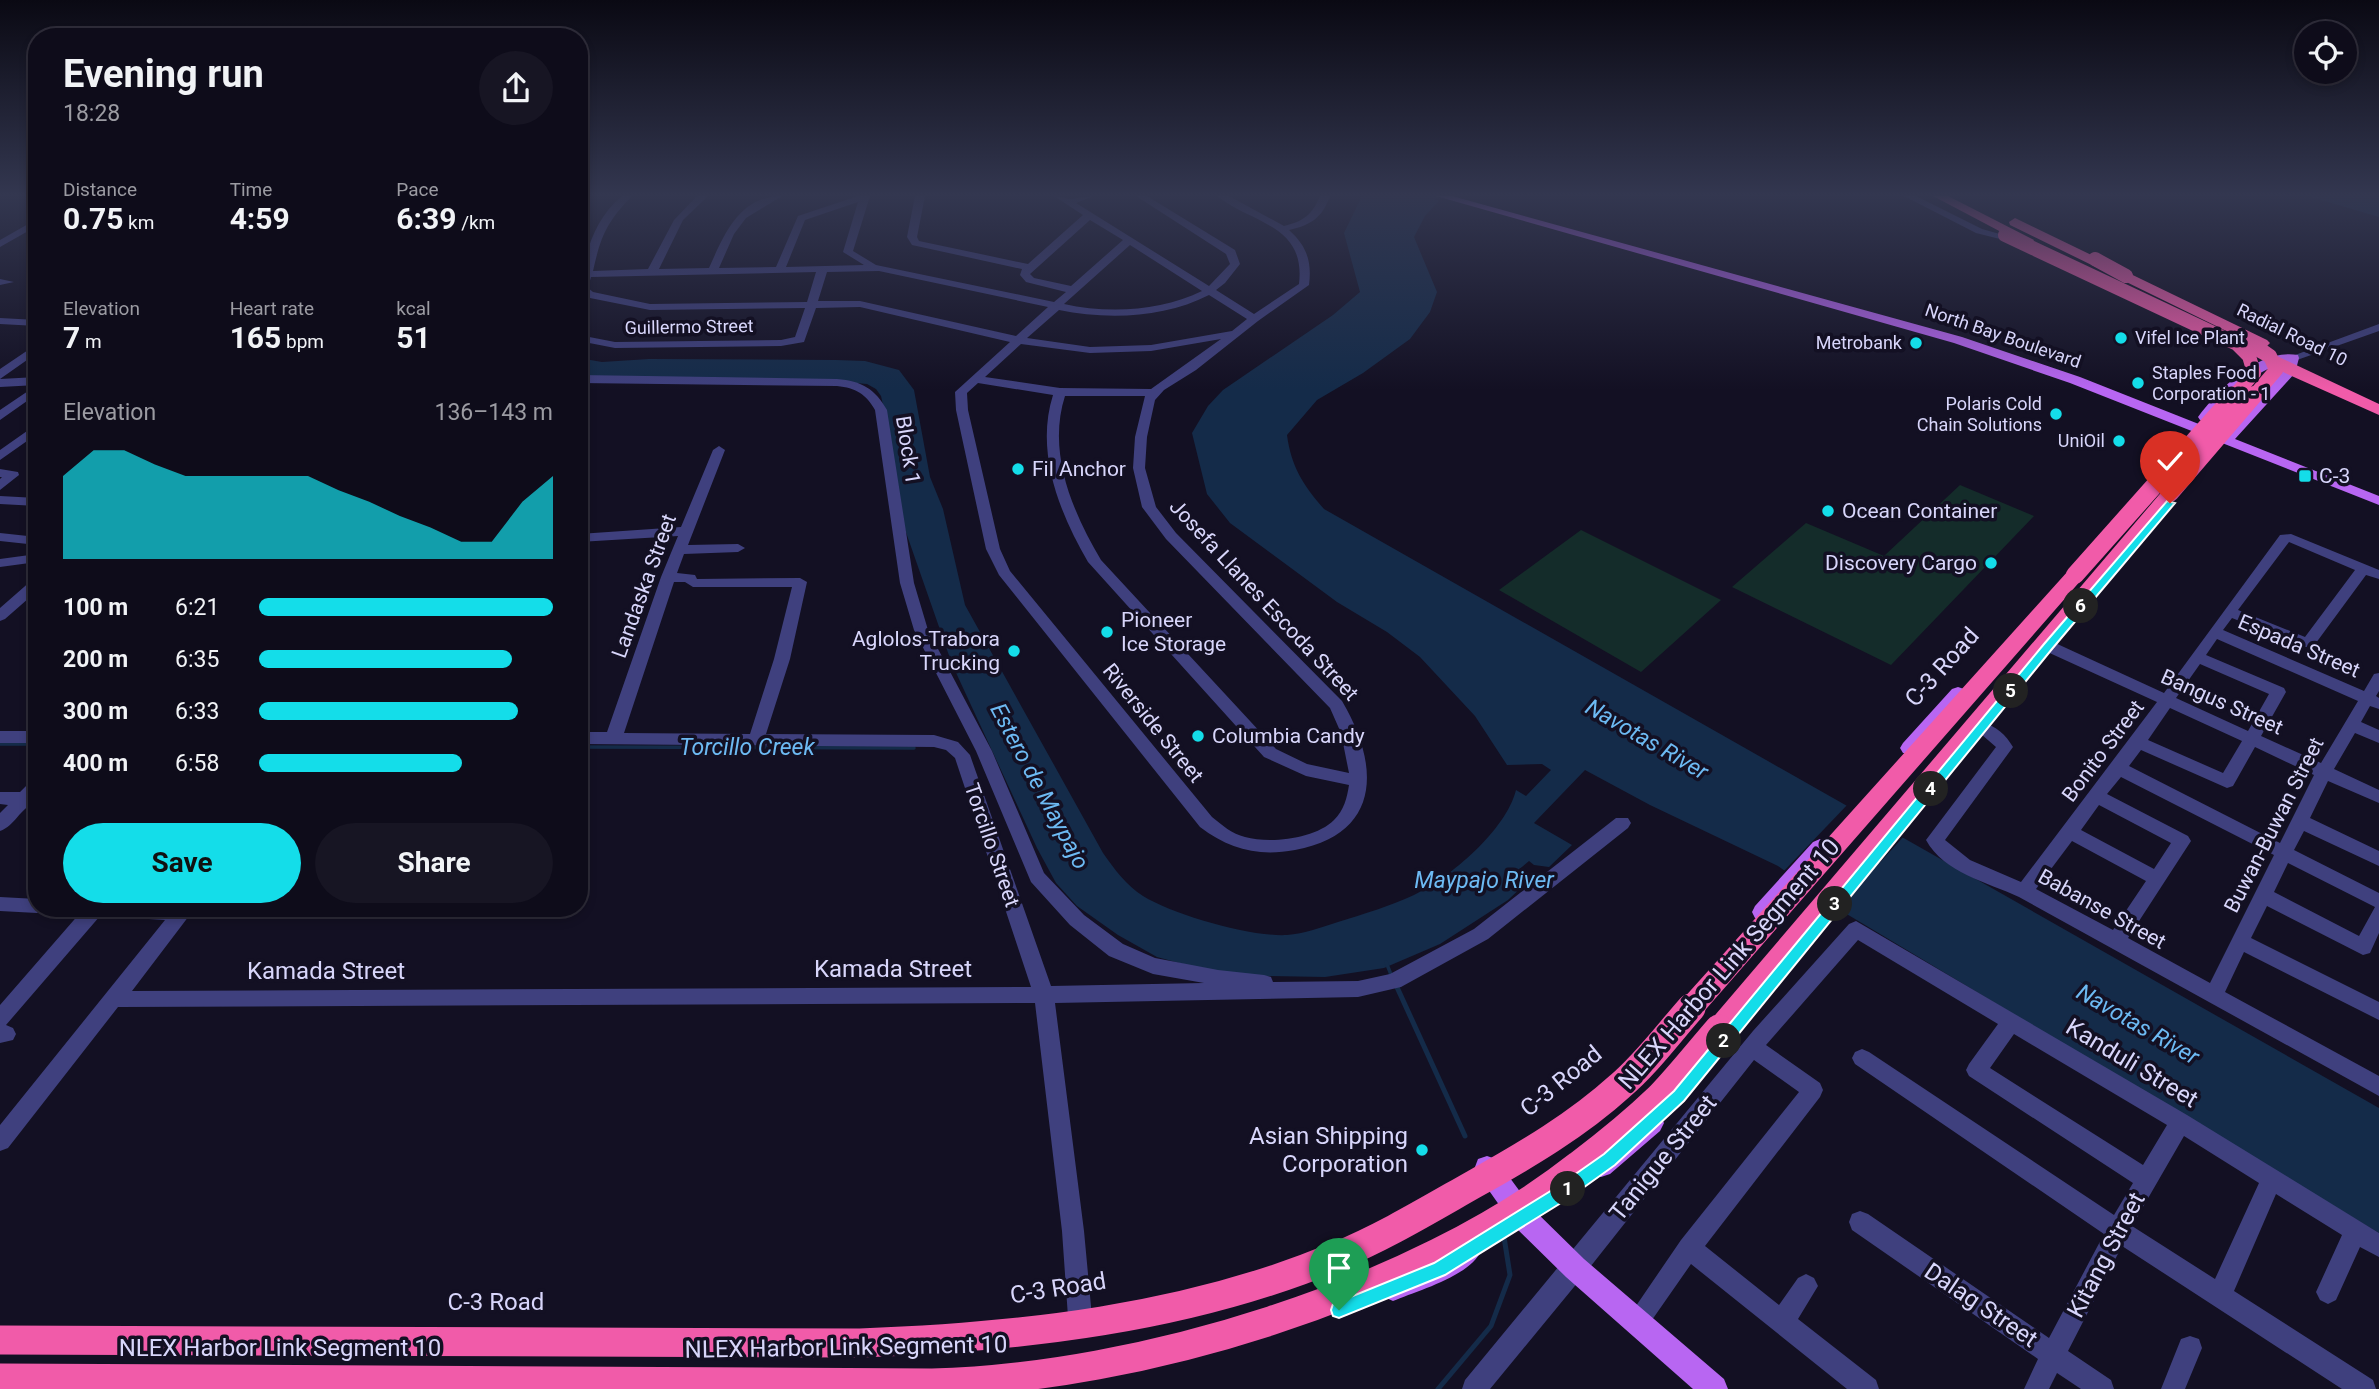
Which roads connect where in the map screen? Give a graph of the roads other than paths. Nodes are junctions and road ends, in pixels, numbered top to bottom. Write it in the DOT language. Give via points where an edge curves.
graph roads {
  1 [pos="658,261"];
  2 [pos="718,261"];
  3 [pos="783,261"];
  4 [pos="841,261"];
  5 [pos="865,261"];
  6 [pos="1000,261"];
  7 [pos="1036,261"];
  8 [pos="1106,261"];
  9 [pos="1162,261"];
  10 [pos="1234,261"];
  11 [pos="1303,261"];
  12 [pos="1674,261"];
  13 [pos="2066,261"];
  14 [pos="2076,261"];
  15 [pos="2077,261"];
  16 [pos="2091,261"];
  17 [pos="2098,261"];
  18 [pos="1029,267"];
  19 [pos="823,268"];
  20 [pos="878,268"];
  21 [pos="780,269"];
  22 [pos="713,271"];
  23 [pos="652,272"];
  24 [pos="588,274"];
  25 [pos="1073,290"];
  26 [pos="1211,292"];
  27 [pos="588,293"];
  28 [pos="2150,296"];
  29 [pos="812,303"];
  30 [pos="1056,305"];
  31 [pos="1254,319"];
  32 [pos="0,321"];
  33 [pos="14,322"];
  34 [pos="28,323"];
  35 [pos="2379,327"];
  36 [pos="0,332"];
  37 [pos="1234,334"];
  38 [pos="588,340"];
  39 [pos="1017,340"];
  40 [pos="1182,344"];
  41 [pos="1210,354"];
  42 [pos="28,356"];
  43 [pos="2266,364"];
  44 [pos="2288,369"];
  45 [pos="588,379"];
  46 [pos="975,379"];
  47 [pos="1,381"];
  48 [pos="28,381"];
  49 [pos="1060,392"];
  50 [pos="1152,393"];
  51 [pos="28,395"];
  52 [pos="2379,396"];
  53 [pos="2379,410"];
  54 [pos="0,416"];
  55 [pos="2194,424"];
  56 [pos="28,435"];
  57 [pos="2227,440"];
  58 [pos="719,450"];
  59 [pos="0,456"];
  60 [pos="0,473"];
  61 [pos="0,486"];
  62 [pos="0,500"];
  63 [pos="2379,501"];
  64 [pos="28,502"];
  65 [pos="686,531"];
  66 [pos="0,537"];
  67 [pos="588,537"];
  68 [pos="28,540"];
  69 [pos="738,548"];
  70 [pos="678,550"];
  71 [pos="28,559"];
  72 [pos="0,563"];
  73 [pos="2363,569"];
  74 [pos="2379,575"];
  75 [pos="668,577"];
  76 [pos="28,592"];
  77 [pos="2230,612"];
  78 [pos="0,616"];
  79 [pos="2214,632"];
  80 [pos="2048,646"];
  81 [pos="2197,657"];
  82 [pos="2379,678"];
  83 [pos="2167,701"];
  84 [pos="2373,701"];
  85 [pos="2351,725"];
  86 [pos="1982,728"];
  87 [pos="0,737"];
  88 [pos="28,737"];
  89 [pos="614,737"];
  90 [pos="2379,737"];
  91 [pos="588,738"];
  92 [pos="757,738"];
  93 [pos="2250,738"];
  94 [pos="2138,742"];
  95 [pos="984,751"];
  96 [pos="962,755"];
  97 [pos="2118,768"];
  98 [pos="2324,772"];
  99 [pos="1357,780"];
  100 [pos="2096,796"];
  101 [pos="2379,797"];
  102 [pos="0,798"];
  103 [pos="28,799"];
  104 [pos="28,801"];
  105 [pos="2300,821"];
  106 [pos="1622,823"];
  107 [pos="0,824"];
  108 [pos="2068,831"];
  109 [pos="2284,853"];
  110 [pos="2379,859"];
  111 [pos="2156,878"];
  112 [pos="2024,891"];
  113 [pos="2263,895"];
  114 [pos="2379,901"];
  115 [pos="0,904"];
  116 [pos="28,906"];
  117 [pos="2379,912"];
  118 [pos="90,917"];
  119 [pos="179,917"];
  120 [pos="1856,929"];
  121 [pos="2240,941"];
  122 [pos="2115,942"];
  123 [pos="1394,981"];
  124 [pos="1044,995"];
  125 [pos="2213,996"];
  126 [pos="113,999"];
  127 [pos="2379,1013"];
  128 [pos="2012,1021"];
  129 [pos="2,1029"];
  130 [pos="1752,1047"];
  131 [pos="1863,1058"];
  132 [pos="2379,1087"];
  133 [pos="2180,1122"];
  134 [pos="0,1141"];
  135 [pos="1487,1167"];
  136 [pos="2146,1180"];
  137 [pos="2272,1180"];
  138 [pos="1523,1217"];
  139 [pos="1860,1222"];
  140 [pos="2118,1230"];
  141 [pos="2355,1231"];
  142 [pos="2379,1247"];
  143 [pos="1689,1248"];
  144 [pos="1326,1249"];
  145 [pos="1575,1268"];
  146 [pos="1807,1286"];
  147 [pos="2328,1292"];
  148 [pos="2220,1296"];
  149 [pos="1357,1303"];
  150 [pos="1080,1317"];
  151 [pos="1782,1321"];
  152 [pos="1637,1322"];
  153 [pos="0,1331"];
  154 [pos="0,1340"];
  155 [pos="2190,1348"];
  156 [pos="2054,1355"];
  157 [pos="0,1378"];
  158 [pos="0,1388"];
  159 [pos="2361,1388"];
  160 [pos="132,1389"];
  161 [pos="991,1389"];
  162 [pos="1474,1389"];
  163 [pos="1714,1389"];
  164 [pos="1867,1389"];
  165 [pos="2036,1389"];
  166 [pos="2102,1389"];
  167 [pos="2173,1389"];
  1 -- 23 [label="street"];
  2 -- 22 [label="street"];
  3 -- 21 [label="street"];
  4 -- 19 [label="street"];
  5 -- 20 [label="street"];
  6 -- 18 [label="street"];
  7 -- 18 [label="street"];
  8 -- 25 [label="street, Riverside Street"];
  9 -- 26 [label="street"];
  10 -- 26 [label="street" via="1223,282"];
  11 -- 31 [label="street" via="1304,285"];
  12 -- 55 [label="main road, North Bay Boulevard" via="1958,340"];
  13 -- 28 [label="highway, bridge"];
  14 -- 43 [label="highway, Radial Road 10" via="2240,343"];
  15 -- 28 [label="highway, bridge"];
  16 -- 44 [label="highway, Radial Road 10"];
  17 -- 28 [label="highway, bridge"];
  18 -- 25 [label="street" via="1026,275 1030,280"];
  19 -- 20 [label="street"];
  19 -- 21 [label="street"];
  19 -- 29 [label="street"];
  20 -- 30 [label="street"];
  21 -- 22 [label="street"];
  22 -- 23 [label="street"];
  23 -- 24 [label="street"];
  25 -- 30 [label="street, Riverside Street"];
  26 -- 30 [label="street" via="1177,304 1130,311"];
  26 -- 31 [label="street"];
  27 -- 29 [label="street" via="643,306"];
  28 -- 154 [label="highway, NLEX Harbor Link Segment 10, bridge" via="2235,342 2250,356 2254,373 1621,1086 1539,1147 1397,1227 1335,1257 1217,1297 1082,1325 965,1339 860,1343"];
  28 -- 157 [label="highway, NLEX Harbor Link Segment 10, bridge" via="2243,337 2267,354 2276,368 2267,383 1649,1108 1563,1177 1432,1257 1342,1296 1230,1333 1083,1367 975,1381"];
  29 -- 38 [label="street, Guillermo Street" via="800,340 781,344 615,345"];
  29 -- 39 [label="street" via="860,304"];
  30 -- 39 [label="street, Riverside Street"];
  31 -- 37 [label="street"];
  32 -- 33 [label="street"];
  33 -- 34 [label="street"];
  33 -- 36 [label="street"];
  35 -- 44 [label="street"];
  37 -- 40 [label="street"];
  37 -- 41 [label="street"];
  39 -- 40 [label="street" via="1090,350"];
  39 -- 46 [label="street, Riverside Street"];
  40 -- 41 [label="street"];
  41 -- 50 [label="street"];
  42 -- 47 [label="street"];
  43 -- 44 [label="highway, Radial Road 10"];
  43 -- 55 [label="main road, C-3 Road" via="2226,390"];
  44 -- 52 [label="highway, Radial Road 10"];
  44 -- 53 [label="highway, Radial Road 10"];
  44 -- 57 [label="main road"];
  45 -- 95 [label="street, Block 1" via="816,382 854,384 871,391 884,422 907,583 921,630"];
  46 -- 49 [label="street"];
  46 -- 99 [label="street, Riverside Street" via="960,398 993,550 1004,572 1206,822 1233,841 1269,848 1314,840 1341,824 1357,795"];
  47 -- 48 [label="street"];
  49 -- 50 [label="street"];
  49 -- 99 [label="street" via="1052,422 1058,469 1080,538 1095,562 1270,753 1312,772"];
  50 -- 99 [label="street, Josefa Llanes Escoda Street" via="1144,418 1139,468 1149,507 1171,536 1336,705 1353,736"];
  51 -- 54 [label="street"];
  55 -- 57 [label="main road, North Bay Boulevard"];
  55 -- 135 [label="main road, C-3 Road" via="2157,477 1683,1004 1600,1091 1558,1126"];
  56 -- 59 [label="street"];
  57 -- 63 [label="main road, North Bay Boulevard"];
  57 -- 80 [label="main road"];
  58 -- 65 [label="street, Landaska Street"];
  60 -- 61 [label="street" via="13,474"];
  62 -- 64 [label="street"];
  65 -- 67 [label="street"];
  65 -- 70 [label="street, Landaska Street"];
  66 -- 68 [label="street"];
  69 -- 70 [label="street"];
  70 -- 75 [label="street, Landaska Street"];
  71 -- 72 [label="street"];
  73 -- 74 [label="street"];
  73 -- 77 [label="street, Bonito Street" via="2291,538 2283,539"];
  73 -- 77 [label="street" via="2308,644"];
  75 -- 89 [label="street, Landaska Street"];
  75 -- 92 [label="street" via="690,578 693,583 800,582"];
  76 -- 78 [label="street"];
  77 -- 79 [label="street, Bonito Street"];
  79 -- 81 [label="street, Bonito Street"];
  79 -- 84 [label="street, Espada Street"];
  80 -- 83 [label="street, Bangus Street"];
  80 -- 86 [label="main road"];
  81 -- 83 [label="street, Bonito Street"];
  81 -- 93 [label="street" via="2278,692"];
  82 -- 84 [label="street, Buwan-Buwan Street"];
  83 -- 93 [label="street, Bangus Street"];
  83 -- 94 [label="street, Bonito Street"];
  84 -- 85 [label="street, Buwan-Buwan Street"];
  85 -- 90 [label="street"];
  85 -- 98 [label="street, Buwan-Buwan Street"];
  86 -- 112 [label="street, Babanse Street" via="2000,738 2005,747 1935,840 1951,857"];
  86 -- 138 [label="main road" via="1661,1115 1609,1160"];
  87 -- 88 [label="street"];
  89 -- 91 [label="street, Torcillo Street"];
  89 -- 92 [label="street, Torcillo Street"];
  92 -- 96 [label="street, Torcillo Street" via="934,741 952,746"];
  93 -- 94 [label="street" via="2225,783"];
  93 -- 98 [label="street, Bangus Street"];
  94 -- 97 [label="street, Bonito Street"];
  95 -- 96 [label="street"];
  95 -- 123 [label="street" via="1037,877 1077,920 1116,950 1153,966 1217,978 1273,984 1383,977"];
  96 -- 124 [label="street, Torcillo Street"];
  97 -- 100 [label="street, Bonito Street"];
  97 -- 109 [label="street"];
  98 -- 101 [label="street, Bangus Street"];
  98 -- 105 [label="street, Buwan-Buwan Street"];
  100 -- 108 [label="street, Bonito Street"];
  100 -- 111 [label="street" via="2181,840"];
  102 -- 103 [label="street"];
  104 -- 107 [label="street"];
  105 -- 109 [label="street, Buwan-Buwan Street"];
  105 -- 110 [label="street"];
  106 -- 123 [label="street, Kamada Street" via="1480,934"];
  108 -- 111 [label="street"];
  108 -- 112 [label="street, Bonito Street"];
  109 -- 113 [label="street, Buwan-Buwan Street"];
  109 -- 114 [label="street"];
  111 -- 122 [label="street"];
  112 -- 122 [label="street, Babanse Street"];
  113 -- 117 [label="street" via="2363,947"];
  113 -- 121 [label="street, Buwan-Buwan Street"];
  115 -- 116 [label="street"];
  118 -- 129 [label="street"];
  119 -- 126 [label="street"];
  120 -- 128 [label="street, Kanduli Street"];
  120 -- 130 [label="street, Tanigue Street"];
  121 -- 125 [label="street, Buwan-Buwan Street"];
  121 -- 127 [label="street"];
  122 -- 125 [label="street, Babanse Street"];
  123 -- 124 [label="street, Kamada Street" via="1358,989"];
  124 -- 126 [label="street, Kamada Street"];
  124 -- 150 [label="street, Torcillo Street"];
  125 -- 132 [label="street, Babanse Street"];
  126 -- 134 [label="street"];
  128 -- 133 [label="street, Kanduli Street"];
  128 -- 136 [label="street" via="1976,1070"];
  130 -- 143 [label="street" via="1813,1090"];
  130 -- 145 [label="street, Tanigue Street"];
  131 -- 140 [label="street"];
  133 -- 136 [label="street, Kitang Street"];
  133 -- 137 [label="street, Kanduli Street"];
  135 -- 138 [label="main road"];
  135 -- 144 [label="main road, C-3 Road"];
  136 -- 140 [label="street, Kitang Street"];
  137 -- 141 [label="street, Kanduli Street"];
  137 -- 148 [label="street"];
  138 -- 145 [label="main road"];
  138 -- 149 [label="main road" via="1440,1269"];
  139 -- 156 [label="street, Dalag Street"];
  140 -- 148 [label="street"];
  140 -- 156 [label="street, Kitang Street"];
  141 -- 142 [label="street, Kanduli Street"];
  141 -- 147 [label="street"];
  143 -- 151 [label="street"];
  143 -- 152 [label="street"];
  144 -- 149 [label="main road"];
  144 -- 150 [label="main road, C-3 Road" via="1216,1286"];
  145 -- 152 [label="main road"];
  145 -- 162 [label="street, Tanigue Street"];
  146 -- 151 [label="street"];
  148 -- 159 [label="street"];
  149 -- 161 [label="main road" via="1222,1348 1080,1381"];
  150 -- 153 [label="main road, C-3 Road" via="972,1330 864,1332"];
  151 -- 164 [label="street"];
  152 -- 163 [label="main road"];
  155 -- 167 [label="street"];
  156 -- 165 [label="street, Kitang Street"];
  156 -- 166 [label="street, Dalag Street"];
  158 -- 160 [label="main road"];
}
